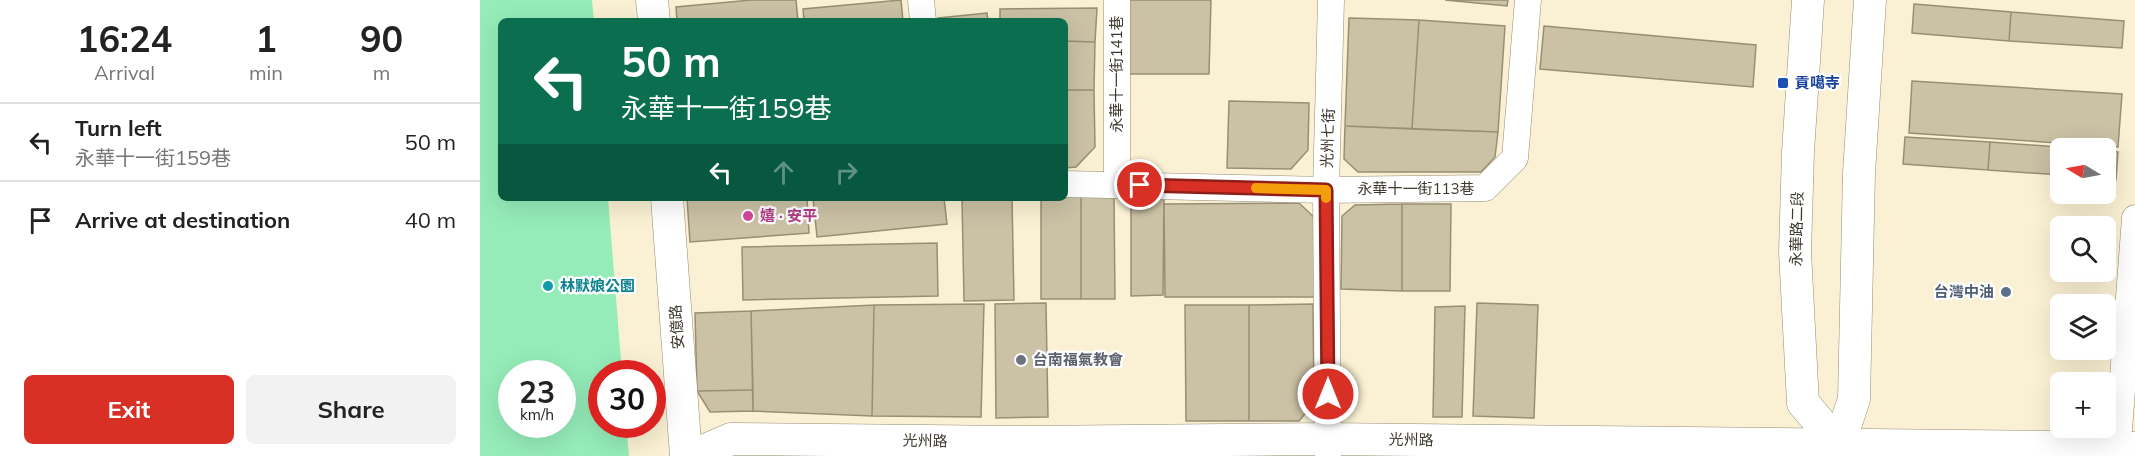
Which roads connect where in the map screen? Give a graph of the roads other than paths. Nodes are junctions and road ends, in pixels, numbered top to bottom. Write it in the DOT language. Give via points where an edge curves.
graph roads {
  1 [pos="652,0"];
  2 [pos="921,0"];
  3 [pos="1117,0"];
  4 [pos="1331,0"];
  5 [pos="1528,0"];
  6 [pos="1808,0"];
  7 [pos="1870,0"];
  8 [pos="654,18"];
  9 [pos="923,18"];
  10 [pos="1068,184"];
  11 [pos="1117,185"];
  12 [pos="1326,190"];
  13 [pos="667,201"];
  14 [pos="2135,218"];
  15 [pos="1328,448"];
  16 [pos="1029,449"];
  17 [pos="1840,450"];
  18 [pos="2123,451"];
  19 [pos="686,456"];
  20 [pos="692,456"];
  1 -- 8 [label="street"];
  2 -- 9 [label="street"];
  3 -- 11 [label="street, 永華十一街141巷"];
  4 -- 12 [label="street, 光州七街"];
  5 -- 12 [label="street, 永華十一街113巷" via="1515,158 1485,188"];
  6 -- 17 [label="street, 永華路二段" via="1795,252 1803,403"];
  7 -- 17 [label="street" via="1859,173 1854,399"];
  10 -- 11 [label="street, 永華十一街113巷"];
  11 -- 12 [label="street, 永華十一街113巷"];
  12 -- 15 [label="street, 光州七街"];
  13 -- 19 [label="street, 安億路"];
  14 -- 18 [label="street"];
  15 -- 16 [label="street, 光州路"];
  15 -- 17 [label="street, 光州路"];
  16 -- 20 [label="street, 光州路" via="731,439"];
  17 -- 18 [label="street, 光州路"];
}
